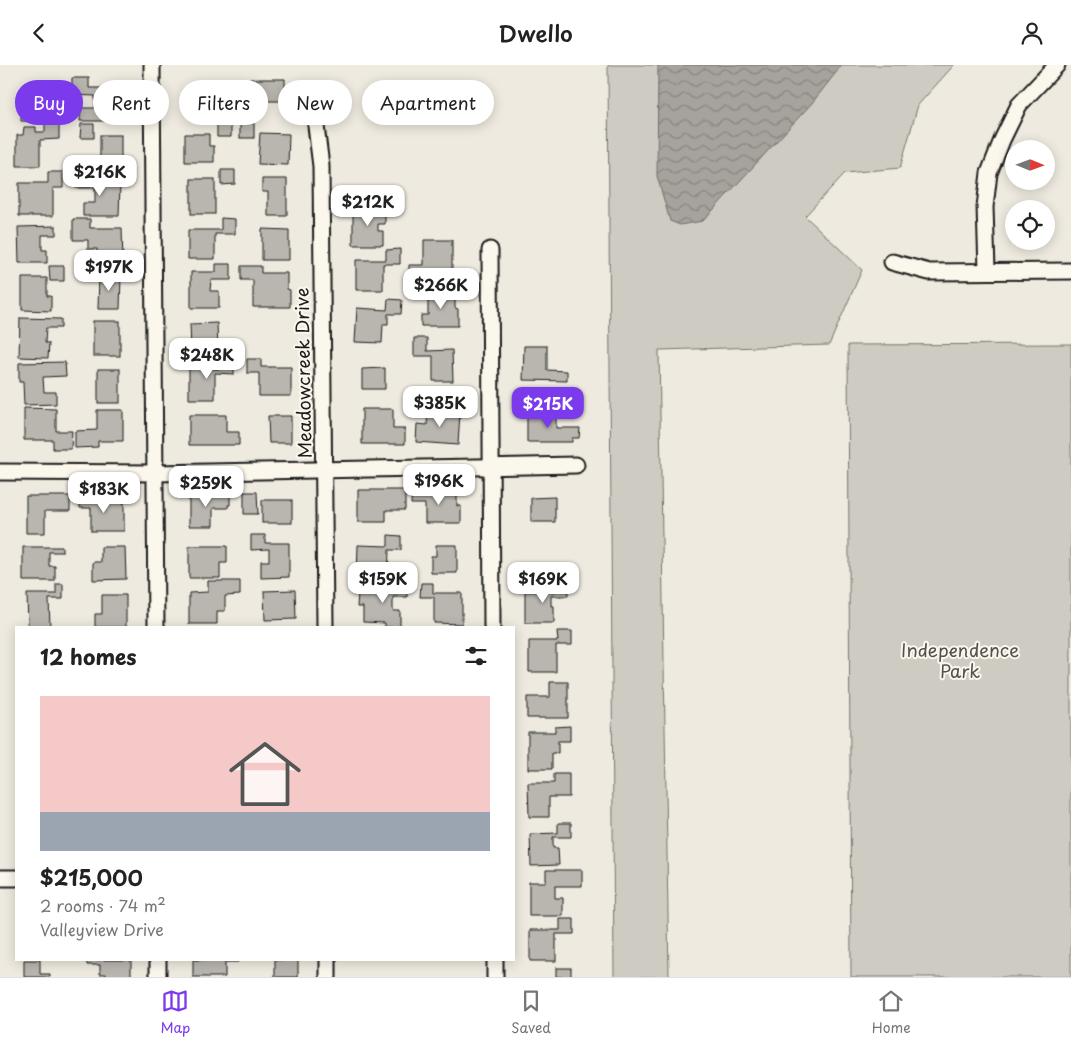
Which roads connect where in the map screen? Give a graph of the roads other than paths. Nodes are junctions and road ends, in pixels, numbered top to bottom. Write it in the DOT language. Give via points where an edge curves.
graph roads {
  1 [pos="152,65"];
  2 [pos="1057,65"];
  3 [pos="315,125"];
  4 [pos="490,250"];
  5 [pos="892,262"];
  6 [pos="987,270"];
  7 [pos="1071,271"];
  8 [pos="576,465"];
  9 [pos="491,466"];
  10 [pos="323,469"];
  11 [pos="0,472"];
  12 [pos="155,473"];
  13 [pos="156,626"];
  14 [pos="325,626"];
  15 [pos="492,626"];
  16 [pos="0,878"];
  17 [pos="15,878"];
  18 [pos="158,961"];
  19 [pos="328,961"];
  20 [pos="495,961"];
  21 [pos="158,977"];
  22 [pos="328,977"];
  23 [pos="495,977"];
  1 -- 12 [label="street"];
  2 -- 6 [label="street" via="1019,105 989,173 985,207"];
  3 -- 10 [label="street, Meadowcreek Drive" via="321,166"];
  4 -- 9 [label="street"];
  5 -- 6 [label="street" via="929,272"];
  6 -- 7 [label="street"];
  8 -- 9 [label="street"];
  9 -- 10 [label="street"];
  9 -- 15 [label="street"];
  10 -- 12 [label="street"];
  10 -- 14 [label="street, Meadowcreek Drive"];
  11 -- 12 [label="street"];
  12 -- 13 [label="street"];
  16 -- 17 [label="street"];
  18 -- 21 [label="street"];
  19 -- 22 [label="street"];
  20 -- 23 [label="street"];
}
